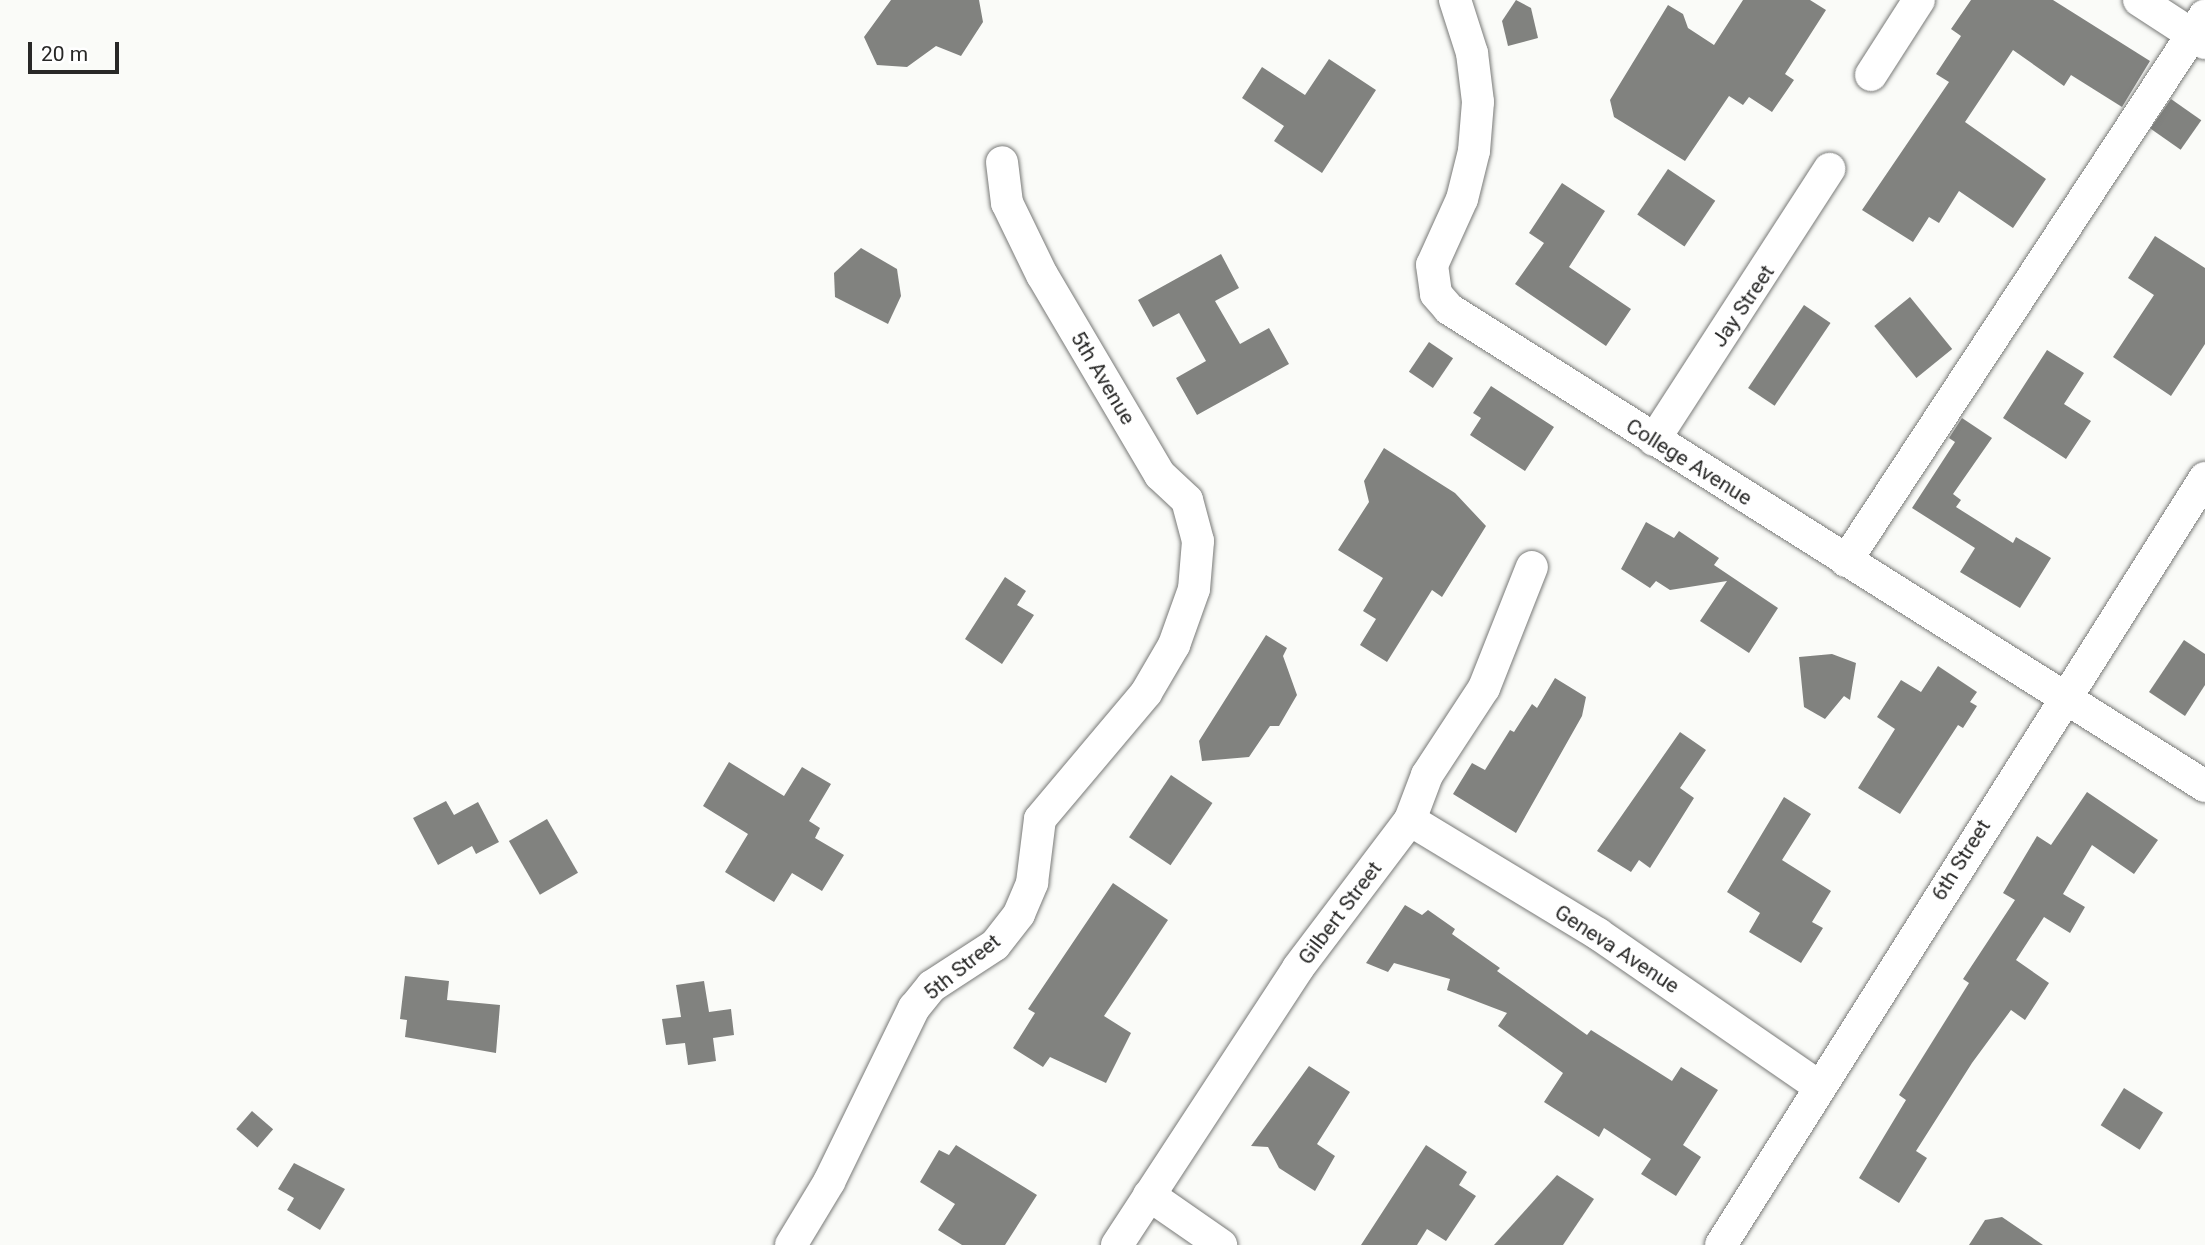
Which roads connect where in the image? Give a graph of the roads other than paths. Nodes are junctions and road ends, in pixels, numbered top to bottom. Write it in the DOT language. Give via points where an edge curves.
graph roads {
  1 [pos="1455,0"];
  2 [pos="1919,0"];
  3 [pos="2138,0"];
  4 [pos="2201,31"];
  5 [pos="1871,75"];
  6 [pos="1002,162"];
  7 [pos="1829,169"];
  8 [pos="1654,440"];
  9 [pos="2205,478"];
  10 [pos="1846,561"];
  11 [pos="1532,566"];
  12 [pos="1195,589"];
  13 [pos="2064,697"];
  14 [pos="2205,786"];
  15 [pos="1410,820"];
  16 [pos="1818,1086"];
  17 [pos="1149,1195"];
  18 [pos="791,1245"];
  19 [pos="1117,1245"];
  20 [pos="1221,1245"];
  21 [pos="1721,1245"];
  1 -- 8 [label="street, College Avenue" via="1472,53 1477,112 1462,199 1432,265 1436,294 1449,309"];
  2 -- 5 [label="street"];
  3 -- 4 [label="street"];
  4 -- 10 [label="street"];
  6 -- 12 [label="street, 5th Avenue" via="1007,203 1042,275 1160,475 1187,500 1198,541"];
  7 -- 8 [label="street, Jay Street"];
  8 -- 10 [label="street, College Avenue"];
  9 -- 13 [label="street, 6th Street"];
  10 -- 13 [label="street, College Avenue"];
  11 -- 15 [label="street, Gilbert Street" via="1485,688 1427,775"];
  12 -- 18 [label="street, 5th Street" via="1174,645 1146,693 1040,819 1032,883 1018,914 995,945 932,986 914,1008 829,1182"];
  13 -- 14 [label="street, College Avenue"];
  13 -- 16 [label="street, 6th Street"];
  15 -- 16 [label="street, Geneva Avenue" via="1598,934"];
  15 -- 17 [label="street, Gilbert Street" via="1298,968"];
  16 -- 21 [label="street, 6th Street"];
  17 -- 19 [label="street, Gilbert Street"];
  17 -- 20 [label="street"];
}
